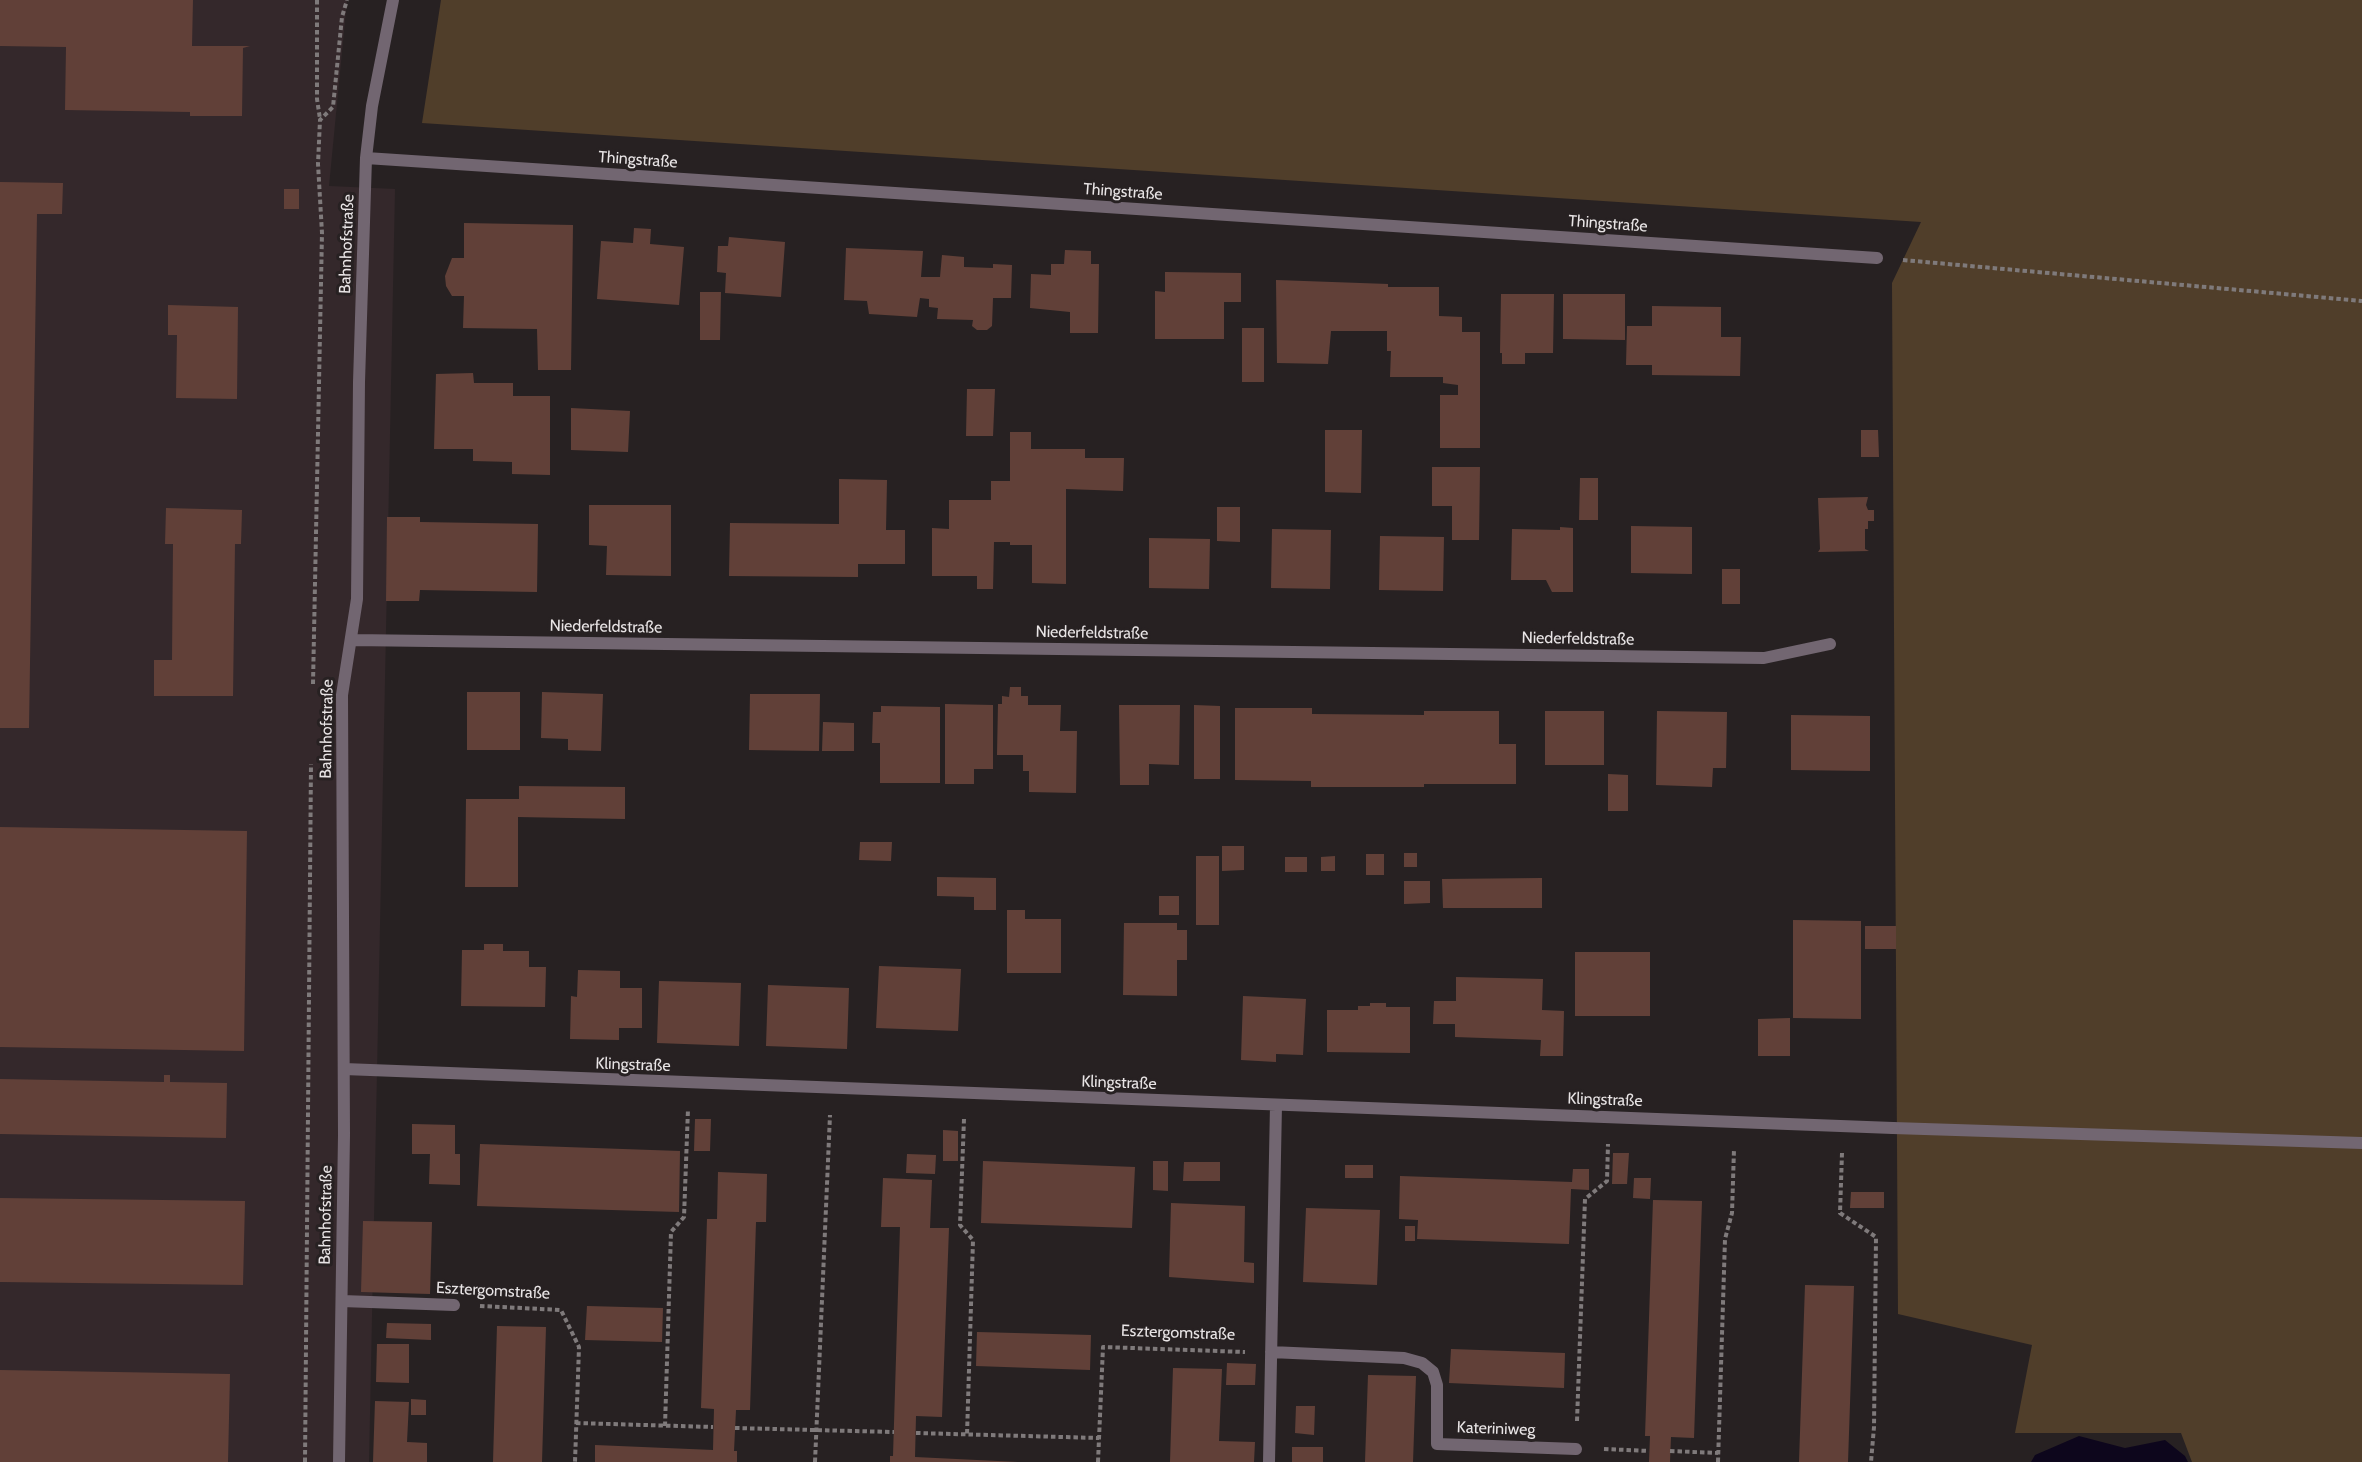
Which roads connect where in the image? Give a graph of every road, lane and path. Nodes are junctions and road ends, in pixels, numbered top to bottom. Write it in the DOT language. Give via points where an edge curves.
graph roads {
  1 [pos="317,0"];
  2 [pos="347,0"];
  3 [pos="393,0"];
  4 [pos="320,120"];
  5 [pos="366,158"];
  6 [pos="320,188"];
  7 [pos="1877,258"];
  8 [pos="2362,301"];
  9 [pos="352,640"];
  10 [pos="1830,644"];
  11 [pos="344,1069"];
  12 [pos="689,1084"];
  13 [pos="831,1090"];
  14 [pos="965,1094"];
  15 [pos="1276,1105"];
  16 [pos="1609,1117"];
  17 [pos="1735,1121"];
  18 [pos="1844,1126"];
  19 [pos="2362,1143"];
  20 [pos="342,1301"];
  21 [pos="454,1305"];
  22 [pos="1271,1352"];
  23 [pos="576,1423"];
  24 [pos="665,1426"];
  25 [pos="713,1427"];
  26 [pos="735,1428"];
  27 [pos="816,1430"];
  28 [pos="894,1432"];
  29 [pos="916,1433"];
  30 [pos="967,1435"];
  31 [pos="1099,1438"];
  32 [pos="1576,1449"];
  33 [pos="1649,1451"];
  34 [pos="1670,1451"];
  35 [pos="1718,1454"];
  36 [pos="339,1462"];
  37 [pos="575,1462"];
  38 [pos="815,1462"];
  39 [pos="1098,1462"];
  40 [pos="1269,1462"];
  41 [pos="1718,1462"];
  42 [pos="1871,1462"];
  1 -- 4 [label="path"];
  2 -- 4 [label="path" via="333,107"];
  3 -- 5 [label="street, Bahnhofstraße"];
  4 -- 6 [label="path"];
  5 -- 7 [label="street, Thingstraße"];
  5 -- 9 [label="street, Bahnhofstraße" via="357,598"];
  7 -- 8 [label="path"];
  9 -- 10 [label="street, Niederfeldstraße" via="1764,658"];
  9 -- 11 [label="street, Bahnhofstraße" via="342,715"];
  11 -- 12 [label="street, Klingstraße"];
  11 -- 20 [label="street, Bahnhofstraße"];
  12 -- 13 [label="street, Klingstraße"];
  12 -- 24 [label="path" via="684,1217 671,1232"];
  13 -- 14 [label="street, Klingstraße"];
  13 -- 27 [label="path"];
  14 -- 15 [label="street, Klingstraße"];
  14 -- 30 [label="path" via="960,1225 973,1240"];
  15 -- 16 [label="street, Klingstraße"];
  15 -- 22 [label="street"];
  16 -- 17 [label="street, Klingstraße"];
  16 -- 32 [label="path" via="1607,1180 1585,1199"];
  17 -- 18 [label="street, Klingstraße"];
  17 -- 35 [label="path" via="1732,1213 1725,1239"];
  18 -- 19 [label="street, Klingstraße"];
  18 -- 42 [label="path" via="1840,1213 1876,1237"];
  20 -- 21 [label="street, Esztergomstraße"];
  20 -- 36 [label="street, Bahnhofstraße"];
  21 -- 23 [label="path, Esztergomstraße" via="561,1310 579,1347"];
  22 -- 31 [label="path, Esztergomstraße" via="1102,1347"];
  22 -- 32 [label="street, Kateriniweg" via="1422,1362 1433,1372 1437,1385 1437,1444"];
  22 -- 40 [label="street"];
  23 -- 24 [label="path"];
  23 -- 37 [label="path, Esztergomstraße"];
  24 -- 25 [label="path"];
  26 -- 27 [label="path"];
  27 -- 28 [label="path"];
  27 -- 38 [label="path"];
  29 -- 30 [label="path"];
  30 -- 31 [label="path"];
  31 -- 39 [label="path, Esztergomstraße"];
  32 -- 33 [label="path"];
  34 -- 35 [label="path"];
  35 -- 41 [label="path"];
}
